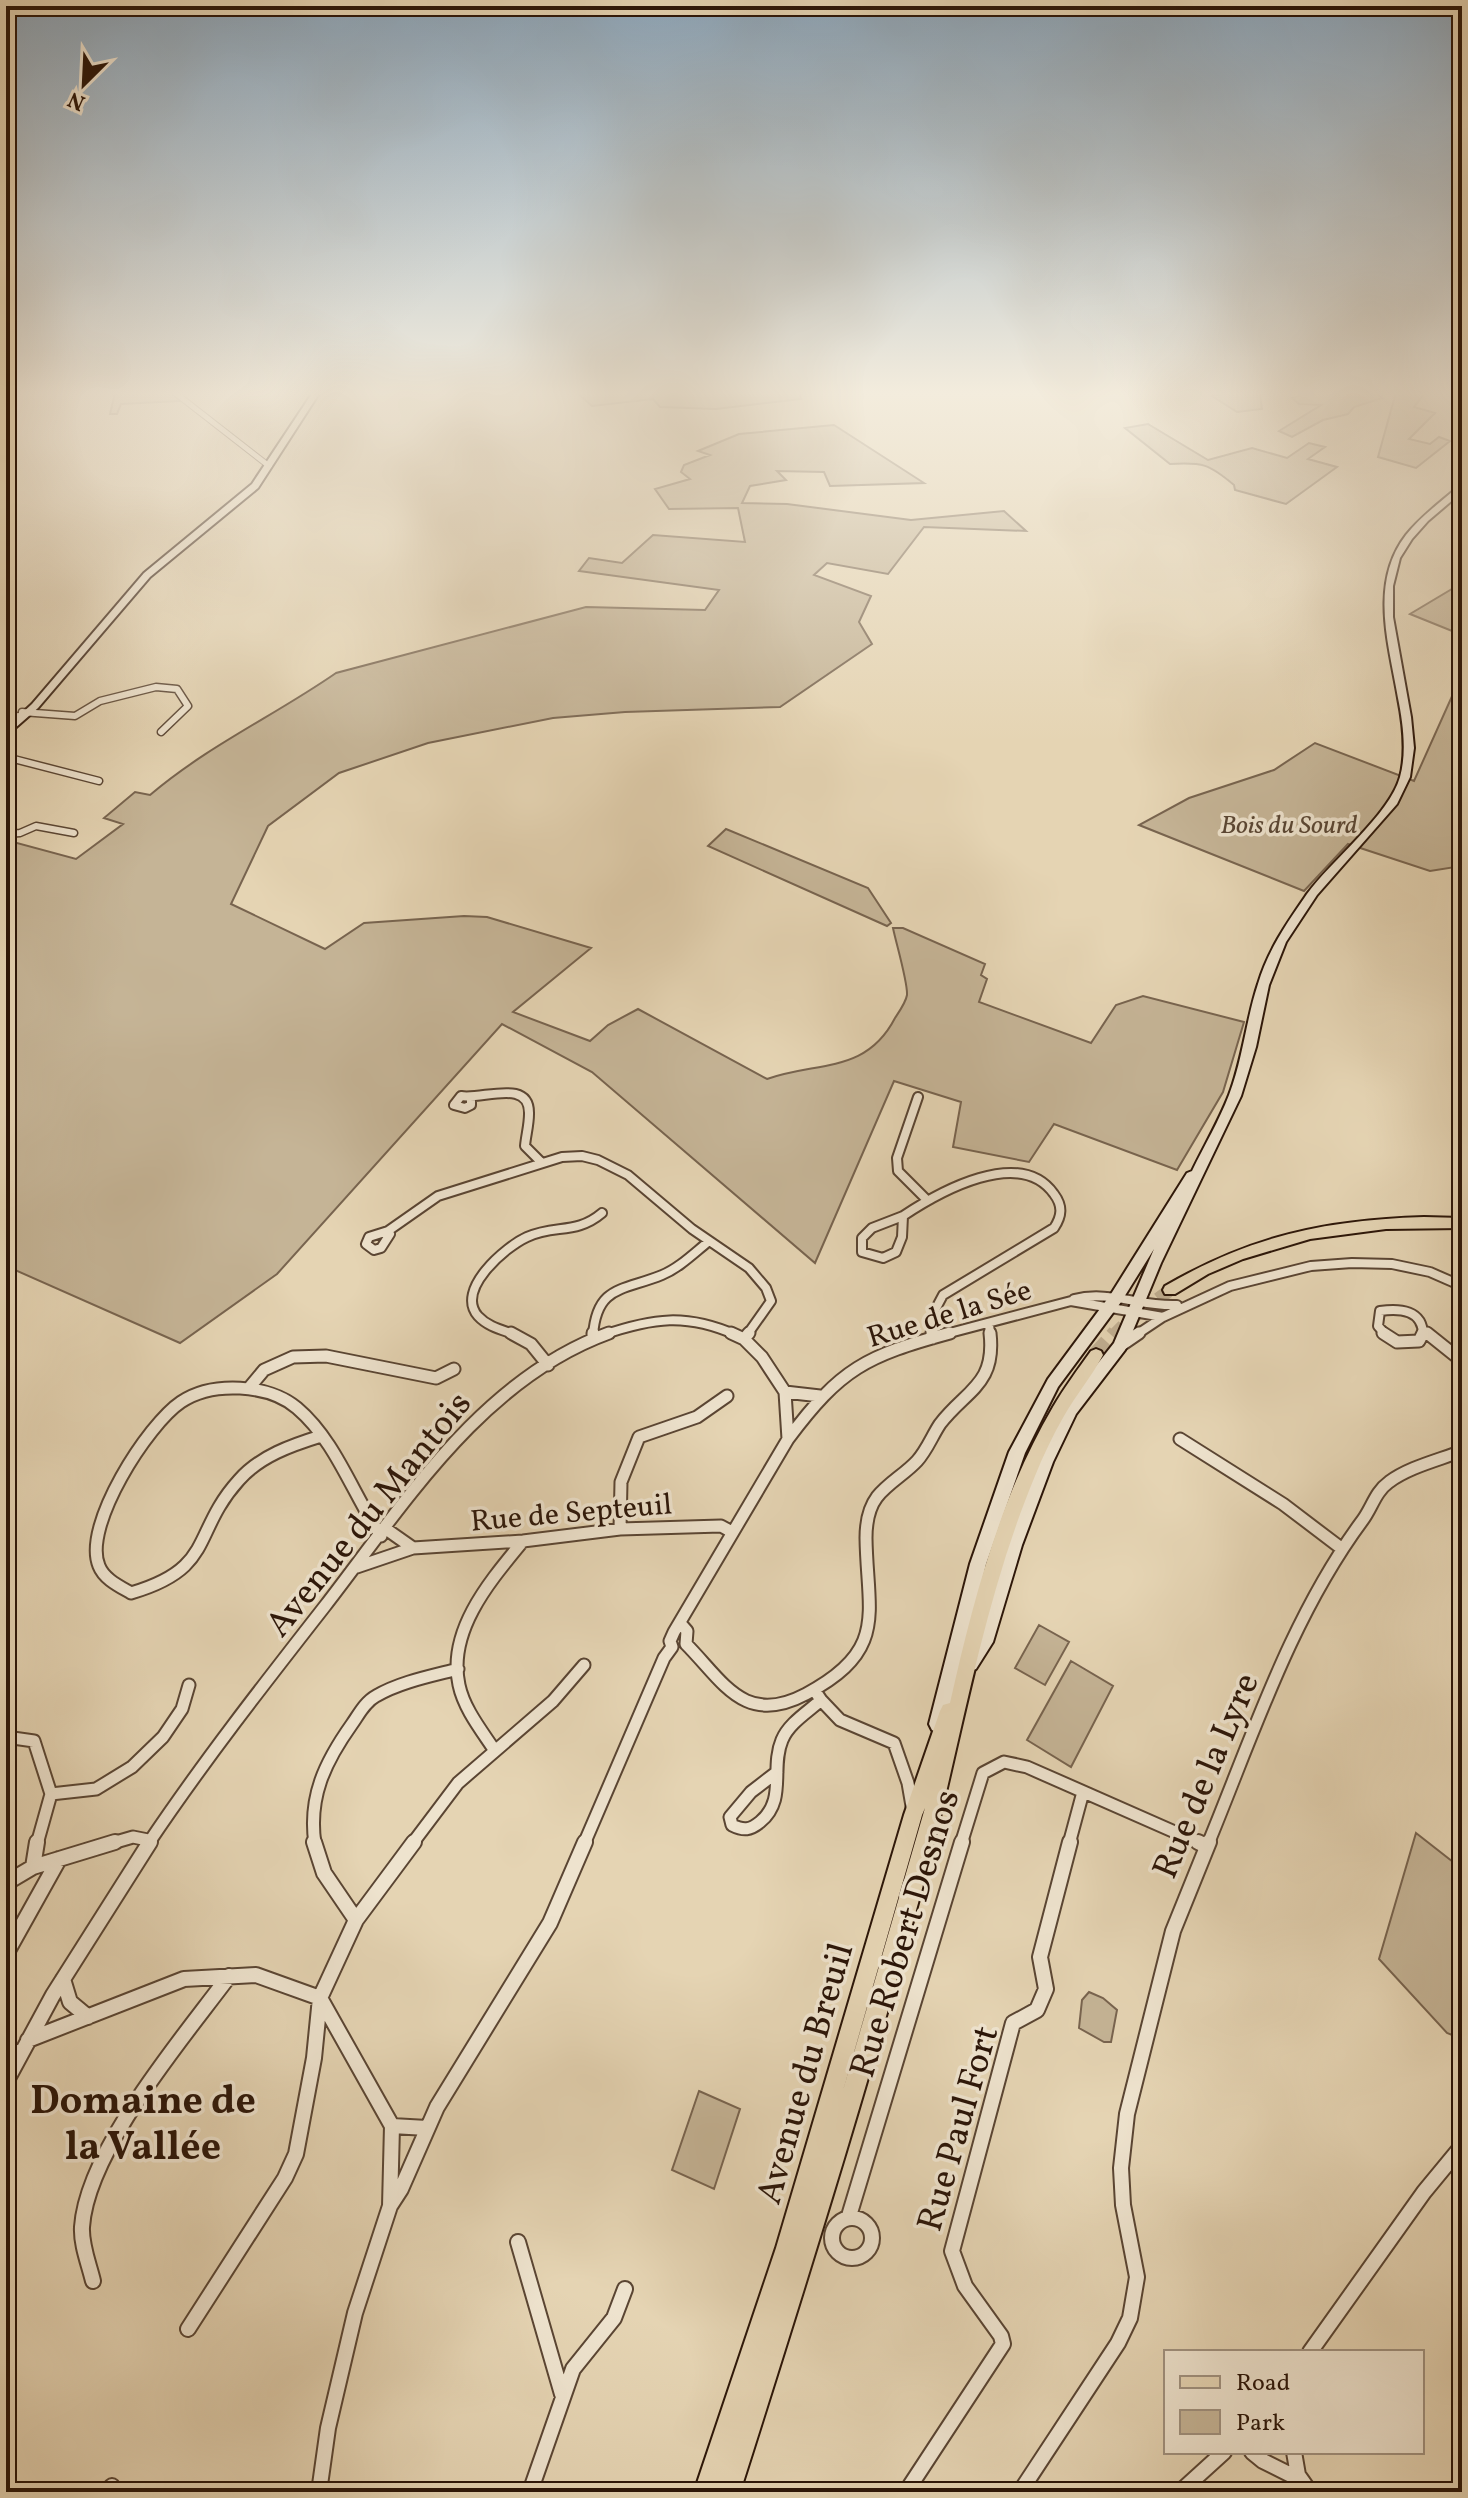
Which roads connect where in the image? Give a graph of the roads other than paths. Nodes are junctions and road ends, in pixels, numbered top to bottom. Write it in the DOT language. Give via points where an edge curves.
graph roads {
  1 [pos="229,509"];
  2 [pos="1438,509"];
  3 [pos="11,723"];
  4 [pos="161,732"];
  5 [pos="6,757"];
  6 [pos="99,781"];
  7 [pos="74,833"];
  8 [pos="6,834"];
  9 [pos="918,1097"];
  10 [pos="471,1099"];
  11 [pos="1207,1157"];
  12 [pos="542,1163"];
  13 [pos="926,1199"];
  14 [pos="602,1213"];
  15 [pos="903,1216"];
  16 [pos="1462,1223"];
  17 [pos="390,1234"];
  18 [pos="708,1242"];
  19 [pos="1462,1286"];
  20 [pos="1145,1287"];
  21 [pos="1170,1290"];
  22 [pos="1112,1303"];
  23 [pos="1183,1305"];
  24 [pos="1137,1309"];
  25 [pos="1163,1317"];
  26 [pos="989,1323"];
  27 [pos="1424,1331"];
  28 [pos="933,1338"];
  29 [pos="593,1339"];
  30 [pos="744,1339"];
  31 [pos="1120,1346"];
  32 [pos="1096,1355"];
  33 [pos="1462,1361"];
  34 [pos="548,1365"];
  35 [pos="454,1369"];
  36 [pos="249,1388"];
  37 [pos="785,1392"];
  38 [pos="727,1396"];
  39 [pos="820,1396"];
  40 [pos="321,1436"];
  41 [pos="788,1439"];
  42 [pos="1180,1439"];
  43 [pos="1462,1451"];
  44 [pos="620,1529"];
  45 [pos="383,1532"];
  46 [pos="732,1532"];
  47 [pos="523,1541"];
  48 [pos="413,1548"];
  49 [pos="1341,1548"];
  50 [pos="357,1567"];
  51 [pos="680,1623"];
  52 [pos="686,1644"];
  53 [pos="672,1647"];
  54 [pos="584,1665"];
  55 [pos="458,1669"];
  56 [pos="963,1673"];
  57 [pos="189,1685"];
  58 [pos="818,1696"];
  59 [pos="6,1737"];
  60 [pos="495,1751"];
  61 [pos="777,1772"];
  62 [pos="1083,1792"];
  63 [pos="51,1794"];
  64 [pos="913,1815"];
  65 [pos="148,1840"];
  66 [pos="1206,1846"];
  67 [pos="59,1859"];
  68 [pos="33,1867"];
  69 [pos="6,1883"];
  70 [pos="356,1920"];
  71 [pos="6,1954"];
  72 [pos="229,1976"];
  73 [pos="63,1979"];
  74 [pos="320,1998"];
  75 [pos="88,2017"];
  76 [pos="25,2045"];
  77 [pos="6,2056"];
  78 [pos="6,2082"];
  79 [pos="392,2126"];
  80 [pos="427,2128"];
  81 [pos="1462,2146"];
  82 [pos="390,2206"];
  83 [pos="849,2216"];
  84 [pos="518,2242"];
  85 [pos="93,2281"];
  86 [pos="625,2289"];
  87 [pos="188,2329"];
  88 [pos="1311,2350"];
  89 [pos="562,2394"];
  90 [pos="1222,2454"];
  91 [pos="1254,2454"];
  92 [pos="1292,2454"];
  93 [pos="1294,2454"];
  94 [pos="1276,2466"];
  95 [pos="1305,2486"];
  96 [pos="319,2492"];
  97 [pos="530,2492"];
  98 [pos="706,2492"];
  99 [pos="728,2492"];
  100 [pos="906,2492"];
  101 [pos="1020,2492"];
  102 [pos="1180,2492"];
  1 -- 3 [label="main road" via="147,575"];
  2 -- 11 [label="main road" via="1413,530 1396,559 1388,592 1405,779 1393,802 1313,893 1280,942 1263,985 1241,1081"];
  3 -- 4 [label="street" via="75,716 100,701 156,687 177,689 188,706"];
  5 -- 6 [label="street"];
  7 -- 8 [label="street" via="36,826"];
  9 -- 13 [label="street" via="897,1158 898,1171"];
  10 -- 12 [label="street" via="498,1091 525,1099 530,1109 525,1146"];
  11 -- 20 [label="main road"];
  11 -- 22 [label="main road" via="1180,1191"];
  12 -- 17 [label="street" via="450,1190 408,1214"];
  12 -- 18 [label="street" via="580,1156 617,1168"];
  13 -- 15 [label="street"];
  13 -- 28 [label="street" via="1014,1172 1047,1184 1062,1209 1054,1228 936,1301"];
  14 -- 34 [label="street" via="588,1227 533,1234 513,1244 470,1296 484,1323 527,1340"];
  15 -- 15 [label="street" via="865,1232 862,1252 875,1259 891,1258 899,1251"];
  16 -- 21 [label="main road" via="1393,1222 1302,1235 1235,1256"];
  18 -- 29 [label="street" via="664,1274 607,1294 593,1315"];
  18 -- 30 [label="street" via="767,1285 771,1301"];
  19 -- 23 [label="street" via="1416,1267 1336,1264 1242,1281"];
  20 -- 23 [label="street" via="1155,1299"];
  20 -- 24 [label="main road"];
  22 -- 24 [label="street, Rue de la Sée"];
  22 -- 26 [label="street, Rue de la Sée" via="1071,1301"];
  22 -- 64 [label="main road" via="1053,1383 1017,1452 978,1564"];
  23 -- 24 [label="street"];
  23 -- 25 [label="street"];
  24 -- 25 [label="street"];
  24 -- 31 [label="main road"];
  25 -- 31 [label="street"];
  26 -- 28 [label="street, Rue de la Sée"];
  26 -- 58 [label="street" via="994,1352 984,1380 942,1422 918,1460 883,1488 871,1506 871,1620 857,1651"];
  27 -- 27 [label="street" via="1407,1310 1392,1307 1377,1316 1382,1333 1397,1342 1419,1341"];
  27 -- 33 [label="street"];
  28 -- 39 [label="street, Rue de la Sée" via="891,1349 847,1373"];
  29 -- 30 [label="street, Avenue du Mantois" via="638,1323 674,1318 715,1326"];
  29 -- 34 [label="street, Avenue du Mantois"];
  30 -- 37 [label="street, Avenue du Mantois"];
  31 -- 56 [label="main road" via="1070,1410 1045,1462 984,1642"];
  32 -- 56 [label="main road, Avenue du Breuil" via="1060,1405 1024,1479"];
  34 -- 45 [label="street, Avenue du Mantois" via="460,1434"];
  35 -- 36 [label="street" via="436,1378 326,1356 293,1357 264,1370"];
  36 -- 40 [label="street" via="295,1406"];
  36 -- 40 [label="street" via="206,1391 181,1402 151,1433 121,1479 100,1527 97,1561 110,1581 131,1593 157,1587 183,1570 203,1547 233,1487 254,1466"];
  37 -- 39 [label="street"];
  37 -- 41 [label="street, Avenue du Mantois"];
  38 -- 44 [label="street" via="687,1424 639,1437 621,1482"];
  39 -- 41 [label="street, Rue de la Sée"];
  40 -- 45 [label="street" via="361,1509"];
  41 -- 46 [label="street"];
  42 -- 49 [label="street"];
  43 -- 49 [label="street, Rue de la Lyre" via="1391,1480"];
  44 -- 46 [label="street, Rue de Septeuil" via="721,1526"];
  44 -- 47 [label="street, Rue de Septeuil"];
  45 -- 48 [label="street"];
  45 -- 50 [label="street, Avenue du Mantois"];
  46 -- 51 [label="street"];
  47 -- 48 [label="street, Rue de Septeuil"];
  47 -- 55 [label="street" via="476,1606 461,1636"];
  48 -- 50 [label="street, Rue de Septeuil"];
  49 -- 66 [label="street, Rue de la Lyre" via="1274,1683"];
  50 -- 65 [label="street, Avenue du Mantois"];
  51 -- 52 [label="street" via="687,1631"];
  51 -- 53 [label="street"];
  52 -- 53 [label="street"];
  52 -- 58 [label="street" via="721,1687 742,1701 767,1705"];
  53 -- 80 [label="street" via="550,1923"];
  54 -- 60 [label="street" via="553,1701"];
  55 -- 60 [label="street" via="458,1684"];
  55 -- 70 [label="street" via="372,1698 334,1747 311,1803 314,1854 334,1895"];
  56 -- 64 [label="main road, Avenue du Breuil"];
  56 -- 99 [label="main road, Avenue du Breuil" via="937,1799 877,2018"];
  57 -- 63 [label="street" via="182,1709 163,1737 132,1767 96,1789"];
  58 -- 61 [label="street" via="781,1741"];
  58 -- 64 [label="street" via="840,1720 894,1743"];
  59 -- 63 [label="street" via="34,1741"];
  60 -- 70 [label="street" via="458,1783"];
  61 -- 61 [label="street" via="739,1804 730,1817 732,1825 750,1830 766,1819 780,1781"];
  62 -- 66 [label="street, Rue Robert Desnos"];
  62 -- 83 [label="street, Rue Robert Desnos" via="1004,1762 983,1773"];
  62 -- 100 [label="street, Rue Paul Fort" via="1040,1957 1046,1989 1037,2010 1013,2023 952,2251 955,2267 1003,2344"];
  63 -- 68 [label="street"];
  64 -- 98 [label="main road, Avenue du Breuil" via="787,2248"];
  65 -- 67 [label="street" via="133,1837"];
  65 -- 73 [label="street, Avenue du Mantois"];
  66 -- 101 [label="street, Rue de la Lyre" via="1173,1931 1127,2114 1123,2205 1137,2277 1130,2318"];
  67 -- 68 [label="street"];
  67 -- 71 [label="street"];
  68 -- 69 [label="street"];
  70 -- 74 [label="street"];
  72 -- 74 [label="street" via="256,1975"];
  72 -- 75 [label="street" via="184,1979"];
  72 -- 85 [label="street" via="95,2173 82,2227"];
  73 -- 75 [label="street" via="70,2002"];
  73 -- 76 [label="street, Avenue du Mantois"];
  74 -- 79 [label="street"];
  74 -- 87 [label="street" via="296,2154"];
  75 -- 76 [label="street"];
  76 -- 77 [label="street"];
  76 -- 78 [label="street, Avenue du Mantois"];
  79 -- 80 [label="street"];
  79 -- 82 [label="street"];
  80 -- 82 [label="street"];
  81 -- 88 [label="street"];
  82 -- 96 [label="street" via="355,2313"];
  84 -- 89 [label="street"];
  86 -- 89 [label="street" via="614,2318 573,2369"];
  89 -- 97 [label="street"];
  90 -- 102 [label="street"];
  91 -- 94 [label="street"];
  92 -- 94 [label="street"];
  93 -- 95 [label="street"];
  94 -- 95 [label="street"];
}
